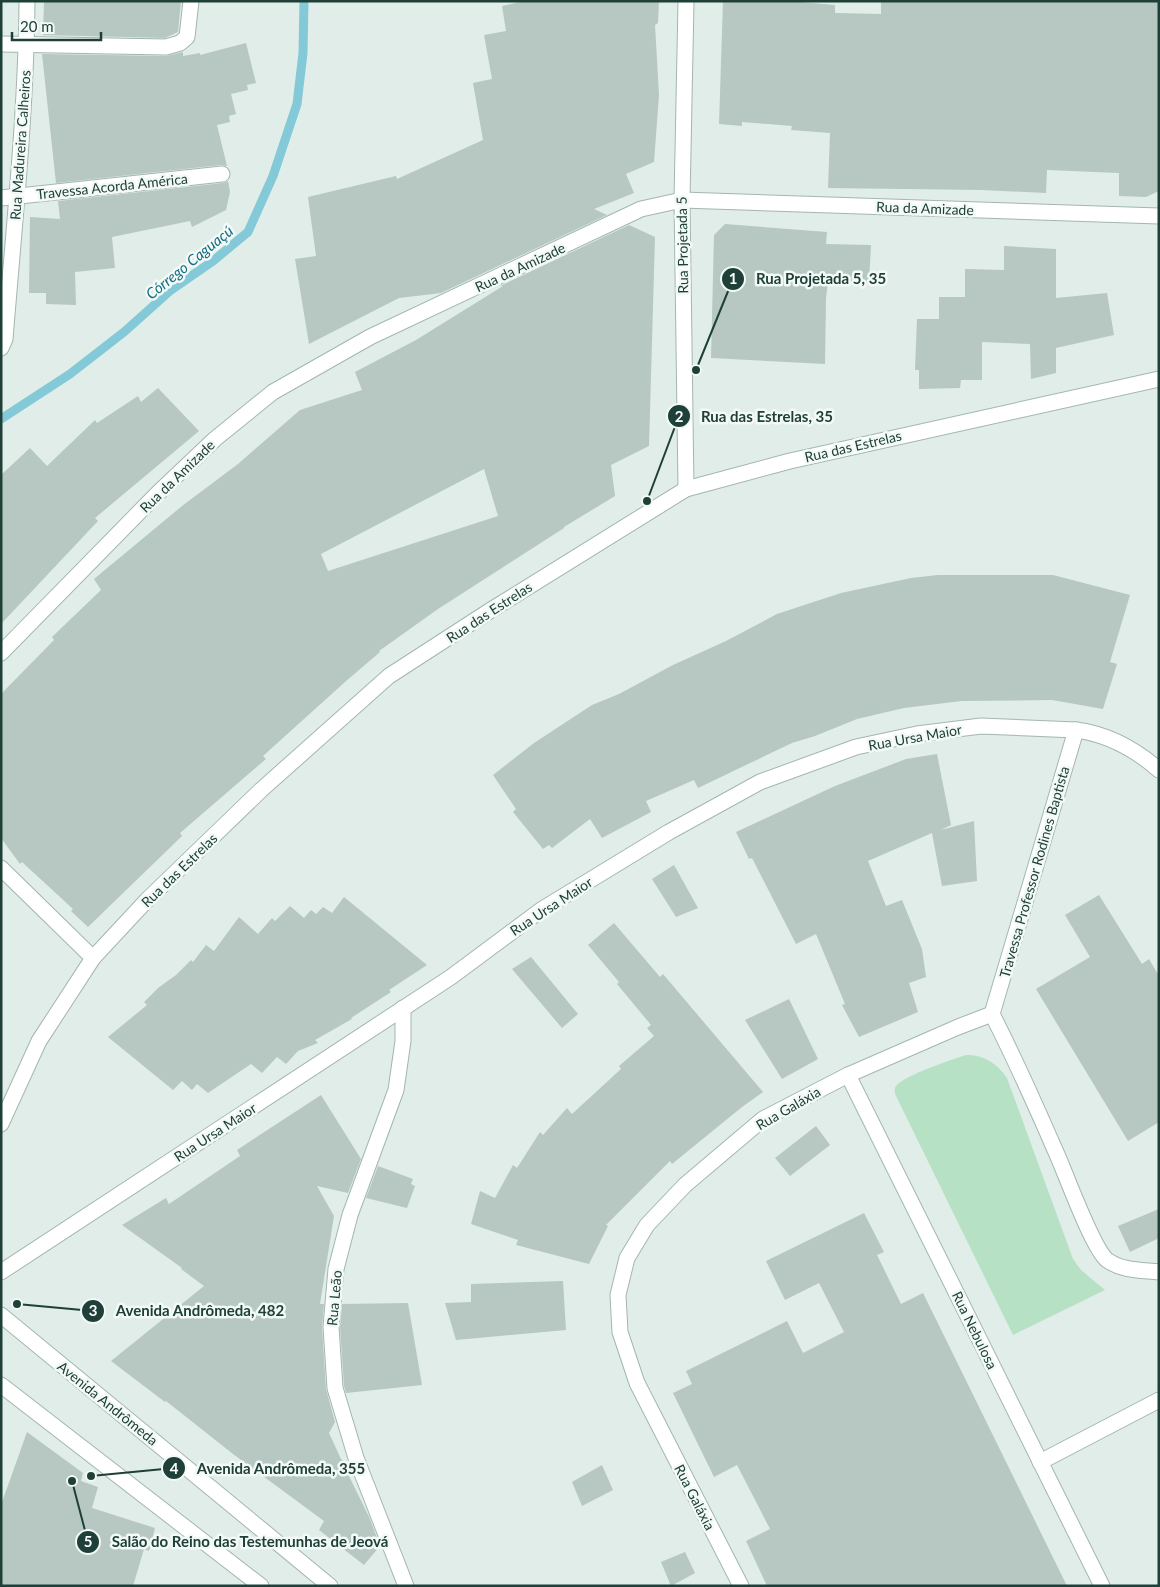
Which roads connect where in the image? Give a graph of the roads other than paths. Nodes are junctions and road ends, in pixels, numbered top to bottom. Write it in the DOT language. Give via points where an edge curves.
graph roads {
  1 [pos="27,1"];
  2 [pos="191,1"];
  3 [pos="686,1"];
  4 [pos="1,44"];
  5 [pos="26,44"];
  6 [pos="222,174"];
  7 [pos="17,197"];
  8 [pos="1,198"];
  9 [pos="682,200"];
  10 [pos="1159,216"];
  11 [pos="1,348"];
  12 [pos="1159,379"];
  13 [pos="686,489"];
  14 [pos="1,652"];
  15 [pos="1076,730"];
  16 [pos="1159,770"];
  17 [pos="1,868"];
  18 [pos="93,958"];
  19 [pos="404,1008"];
  20 [pos="992,1014"];
  21 [pos="848,1075"];
  22 [pos="3,1114"];
  23 [pos="1,1272"];
  24 [pos="1159,1272"];
  25 [pos="1,1315"];
  26 [pos="1,1385"];
  27 [pos="1159,1400"];
  28 [pos="1040,1462"];
  29 [pos="261,1586"];
  30 [pos="330,1586"];
  31 [pos="406,1586"];
  32 [pos="740,1586"];
  33 [pos="1102,1586"];
  1 -- 5 [label="street, Rua Madureira Calheiros"];
  2 -- 5 [label="street" via="187,37 166,47"];
  3 -- 9 [label="street, Rua Projetada 5"];
  4 -- 5 [label="street"];
  5 -- 7 [label="street, Rua Madureira Calheiros"];
  6 -- 7 [label="street, Travessa Acorda América"];
  7 -- 8 [label="street, Travessa Acorda América"];
  7 -- 11 [label="street, Rua Madureira Calheiros" via="5,339"];
  9 -- 10 [label="street, Rua da Amizade"];
  9 -- 13 [label="street, Rua Projetada 5"];
  9 -- 14 [label="street, Rua da Amizade" via="641,209 370,337 273,392 215,439 157,494"];
  12 -- 13 [label="street, Rua das Estrelas" via="790,461"];
  13 -- 18 [label="street, Rua das Estrelas" via="390,676 261,790 147,900"];
  15 -- 16 [label="street, Rua Ursa Maior" via="1117,741"];
  15 -- 19 [label="street, Rua Ursa Maior" via="981,726 917,734 856,747 760,782 669,832 540,910"];
  15 -- 20 [label="street, Travessa Professor Rodines Baptista"];
  17 -- 18 [label="street"];
  18 -- 22 [label="street, Rua das Estrelas" via="39,1041"];
  19 -- 23 [label="street, Rua Ursa Maior"];
  19 -- 31 [label="street, Rua Leão" via="396,1090 350,1215 336,1269 331,1327 335,1388 356,1458"];
  20 -- 21 [label="street, Rua Galáxia"];
  20 -- 24 [label="street" via="1095,1244 1107,1260 1128,1270"];
  21 -- 28 [label="street, Rua Nebulosa"];
  21 -- 32 [label="street, Rua Galáxia" via="763,1120 685,1185 642,1233 627,1258 618,1295 620,1332 637,1383"];
  25 -- 30 [label="street, Avenida Andrômeda"];
  26 -- 29 [label="street"];
  27 -- 28 [label="street"];
  28 -- 33 [label="street, Rua Nebulosa"];
}
